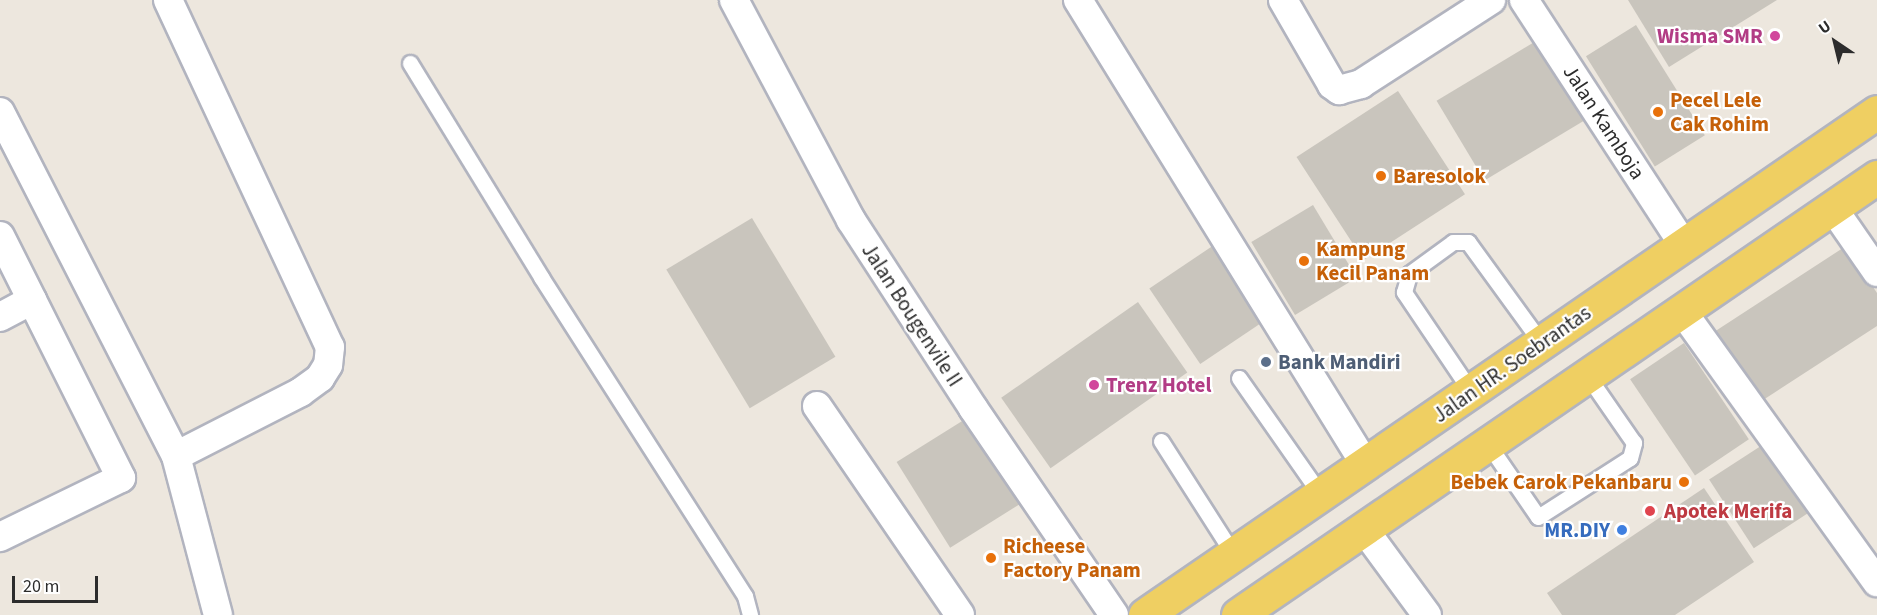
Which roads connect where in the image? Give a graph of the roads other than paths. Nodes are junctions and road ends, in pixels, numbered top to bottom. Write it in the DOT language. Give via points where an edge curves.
graph roads {
  1 [pos="168,0"];
  2 [pos="734,0"];
  3 [pos="1078,0"];
  4 [pos="1282,0"];
  5 [pos="1491,0"];
  6 [pos="1524,0"];
  7 [pos="410,63"];
  8 [pos="0,112"];
  9 [pos="1877,112"];
  10 [pos="1874,184"];
  11 [pos="1832,207"];
  12 [pos="0,236"];
  13 [pos="1684,244"];
  14 [pos="1877,272"];
  15 [pos="32,300"];
  16 [pos="1682,311"];
  17 [pos="0,317"];
  18 [pos="1542,344"];
  19 [pos="1587,375"];
  20 [pos="1239,378"];
  21 [pos="1472,393"];
  22 [pos="817,406"];
  23 [pos="1161,441"];
  24 [pos="1488,444"];
  25 [pos="176,456"];
  26 [pos="1365,464"];
  27 [pos="1321,495"];
  28 [pos="1363,528"];
  29 [pos="0,537"];
  30 [pos="1234,555"];
  31 [pos="1877,582"];
  32 [pos="218,615"];
  33 [pos="750,615"];
  34 [pos="960,615"];
  35 [pos="1114,615"];
  36 [pos="1146,615"];
  37 [pos="1238,615"];
  38 [pos="1427,615"];
  1 -- 25 [label="street" via="330,347 328,365 320,378 301,392"];
  2 -- 35 [label="street, Jalan Bougenvile II" via="851,220"];
  3 -- 26 [label="street"];
  4 -- 5 [label="street" via="1332,85 1351,90"];
  6 -- 13 [label="street, Jalan Kamboja"];
  7 -- 33 [label="lane" via="745,596"];
  8 -- 25 [label="street"];
  9 -- 13 [label="main road, Jalan HR. Soebrantas"];
  10 -- 11 [label="main road"];
  11 -- 14 [label="street"];
  11 -- 16 [label="main road"];
  12 -- 15 [label="street"];
  13 -- 18 [label="main road, Jalan HR. Soebrantas"];
  15 -- 17 [label="street"];
  15 -- 29 [label="street" via="121,478"];
  16 -- 19 [label="main road"];
  16 -- 31 [label="street"];
  18 -- 21 [label="main road, Jalan HR. Soebrantas"];
  18 -- 21 [label="lane" via="1468,242 1453,242 1409,274 1404,292"];
  19 -- 24 [label="main road"];
  19 -- 24 [label="lane" via="1634,443 1630,458 1538,517"];
  20 -- 27 [label="lane"];
  21 -- 26 [label="main road, Jalan HR. Soebrantas"];
  22 -- 34 [label="street"];
  23 -- 30 [label="lane"];
  24 -- 28 [label="main road"];
  25 -- 32 [label="street"];
  26 -- 27 [label="main road, Jalan HR. Soebrantas"];
  27 -- 30 [label="main road, Jalan HR. Soebrantas"];
  28 -- 37 [label="main road"];
  28 -- 38 [label="street"];
  30 -- 36 [label="main road, Jalan HR. Soebrantas"];
}
